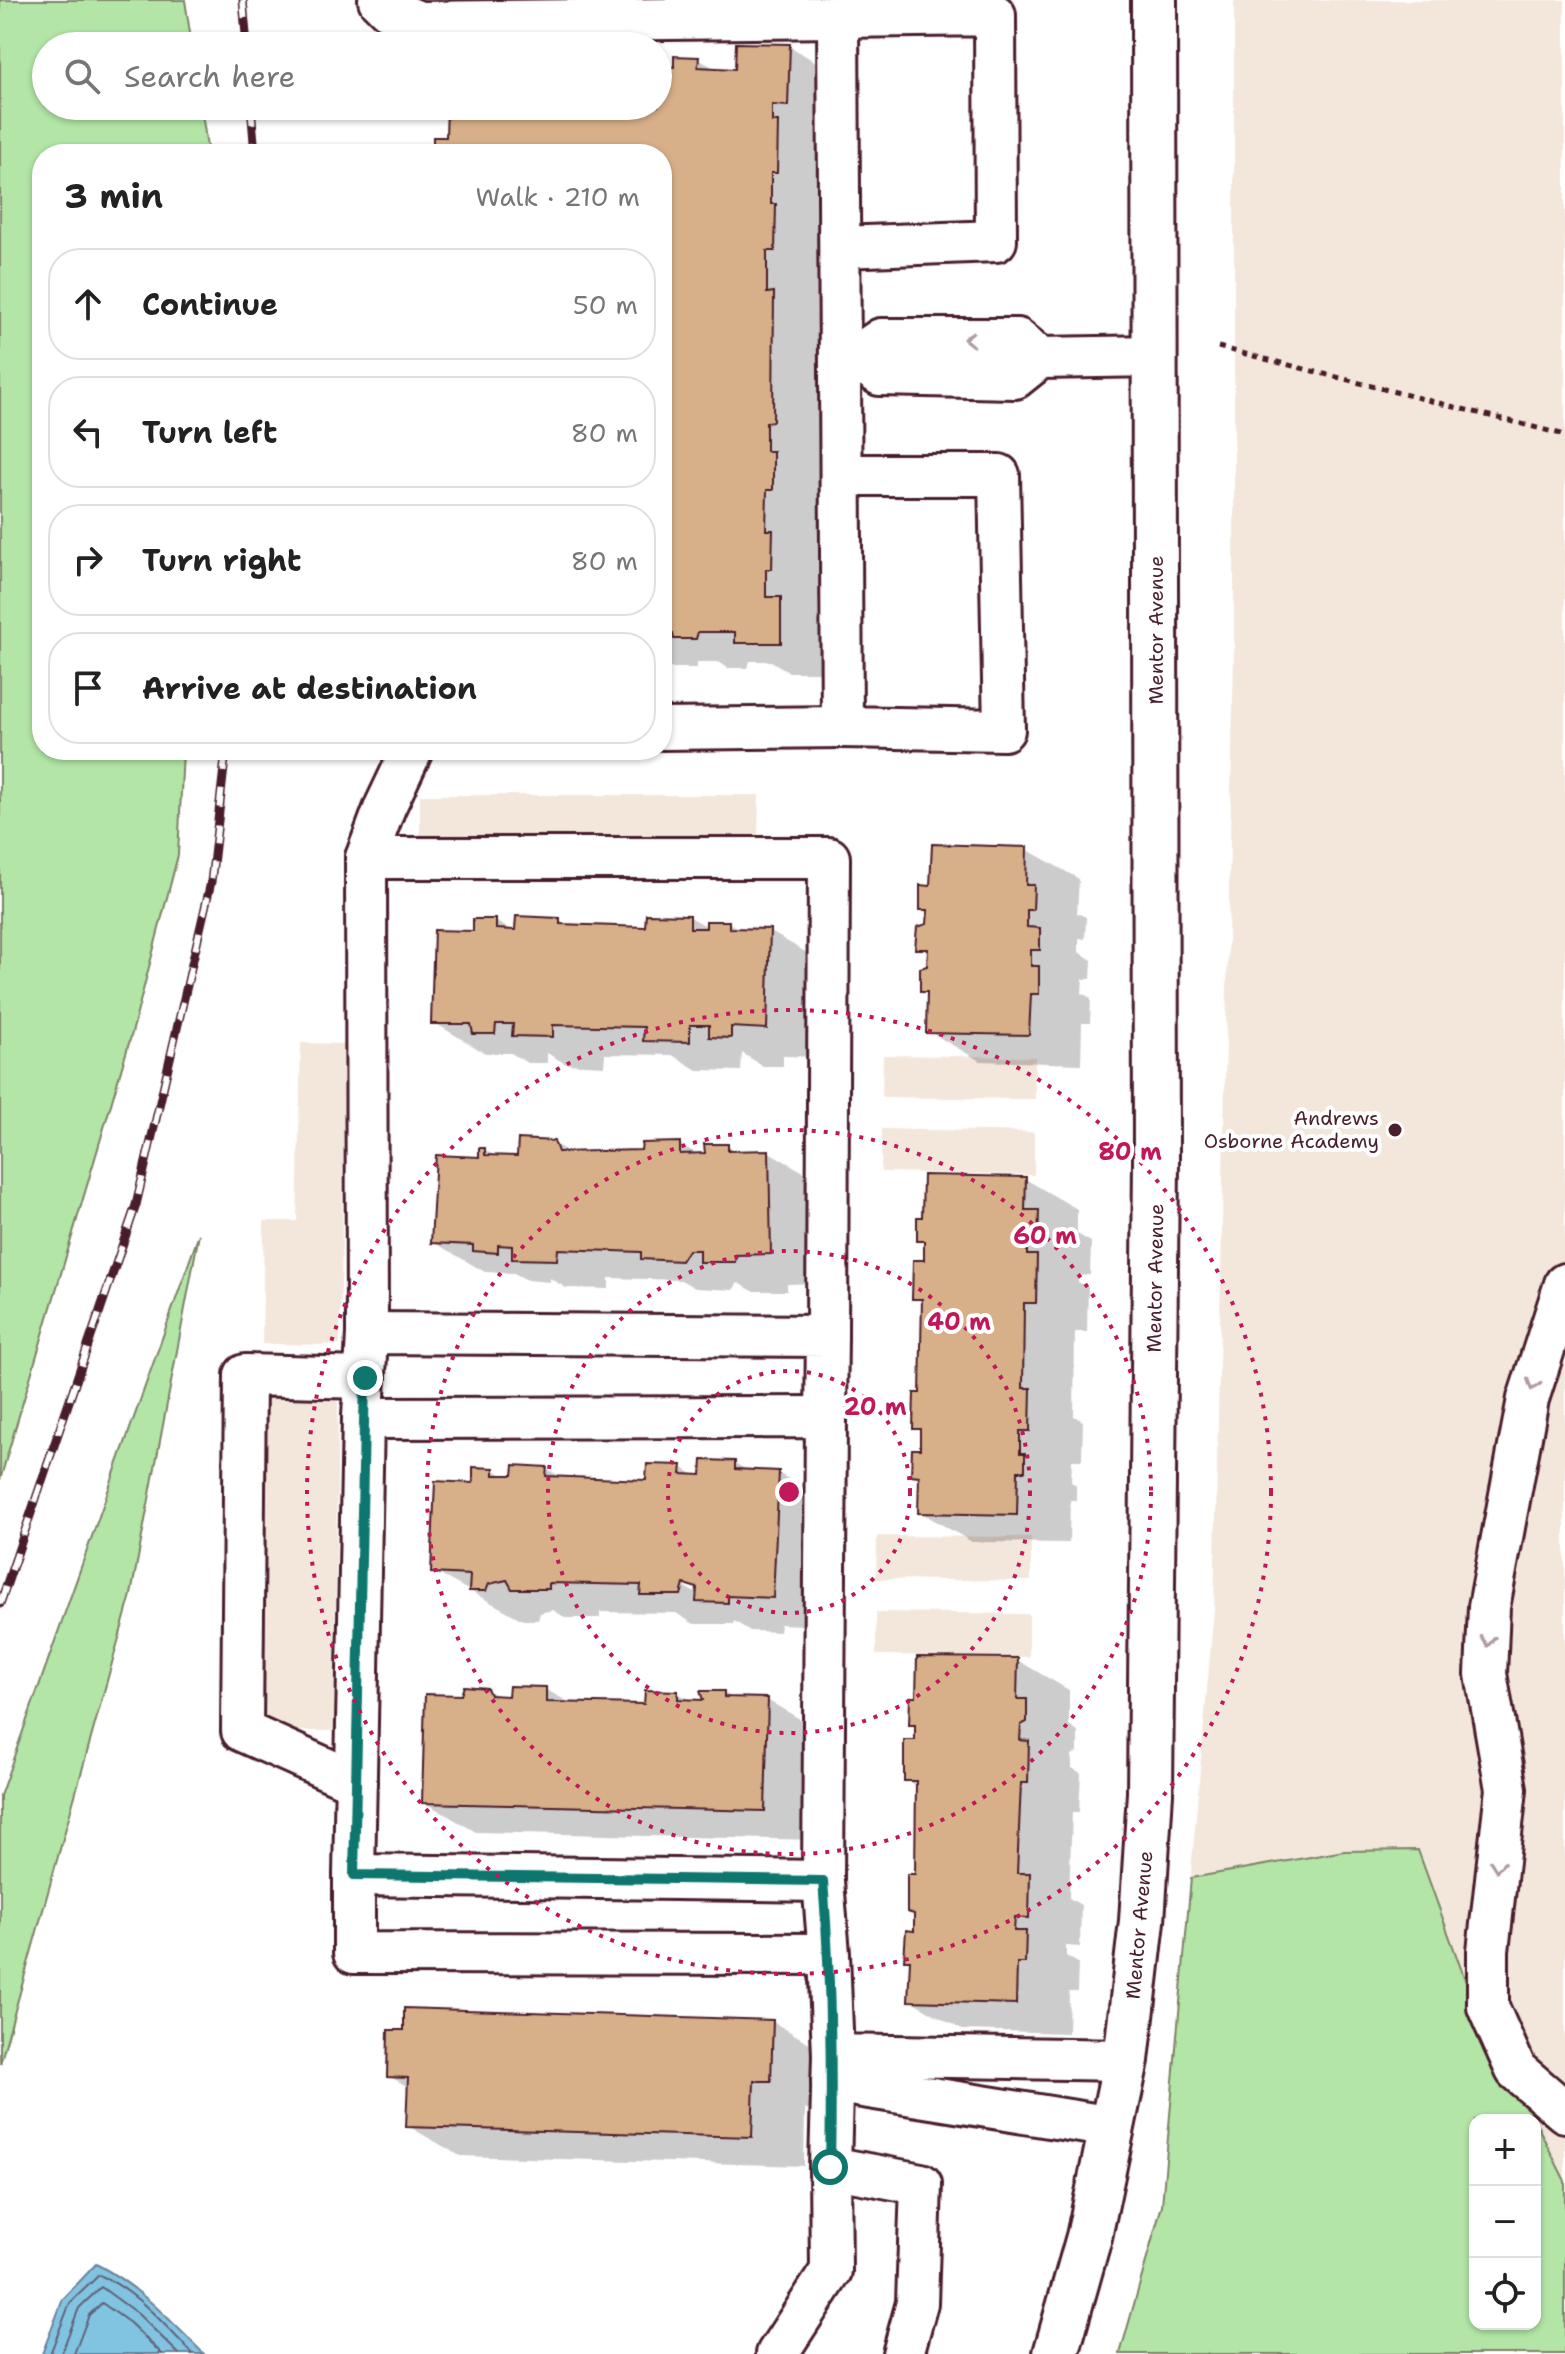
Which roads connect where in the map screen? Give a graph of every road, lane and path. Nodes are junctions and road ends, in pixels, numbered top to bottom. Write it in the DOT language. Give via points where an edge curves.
graph roads {
  1 [pos="379,0"];
  2 [pos="1154,0"];
  3 [pos="994,8"];
  4 [pos="838,17"];
  5 [pos="841,247"];
  6 [pos="1218,347"];
  7 [pos="1155,356"];
  8 [pos="849,358"];
  9 [pos="1565,435"];
  10 [pos="842,475"];
  11 [pos="842,727"];
  12 [pos="672,729"];
  13 [pos="407,760"];
  14 [pos="366,858"];
  15 [pos="1565,1284"];
  16 [pos="367,1333"];
  17 [pos="827,1336"];
  18 [pos="365,1378"];
  19 [pos="826,1417"];
  20 [pos="363,1418"];
  21 [pos="356,1782"];
  22 [pos="354,1875"];
  23 [pos="823,1881"];
  24 [pos="829,1954"];
  25 [pos="1126,2060"];
  26 [pos="832,2068"];
  27 [pos="1565,2112"];
  28 [pos="1112,2127"];
  29 [pos="830,2167"];
  30 [pos="777,2354"];
  31 [pos="903,2354"];
  32 [pos="1056,2354"];
  1 -- 4 [label="street" via="419,22"];
  2 -- 7 [label="main road, Mentor Avenue"];
  3 -- 4 [label="street"];
  3 -- 5 [label="street" via="996,241"];
  4 -- 5 [label="street"];
  5 -- 8 [label="street"];
  6 -- 9 [label="path"];
  7 -- 8 [label="street" via="1040,358 1017,339 881,339"];
  7 -- 25 [label="main road, Mentor Avenue" via="1150,1793"];
  8 -- 10 [label="street"];
  10 -- 11 [label="street"];
  10 -- 11 [label="street" via="999,475 1004,730"];
  11 -- 12 [label="street"];
  13 -- 14 [label="street"];
  14 -- 16 [label="street"];
  14 -- 17 [label="street" via="829,858"];
  15 -- 27 [label="street, one-way" via="1528,1399 1489,1607 1486,1674 1506,1789 1488,1951 1488,2007 1516,2070"];
  16 -- 17 [label="street"];
  16 -- 18 [label="street"];
  17 -- 19 [label="street"];
  18 -- 20 [label="street"];
  18 -- 21 [label="street" via="245,1375 242,1731"];
  19 -- 20 [label="street"];
  19 -- 23 [label="street"];
  20 -- 21 [label="street"];
  21 -- 22 [label="street"];
  22 -- 23 [label="street"];
  22 -- 24 [label="street" via="354,1953"];
  23 -- 24 [label="street"];
  24 -- 26 [label="street"];
  25 -- 26 [label="street"];
  25 -- 28 [label="main road, Mentor Avenue"];
  26 -- 28 [label="street"];
  26 -- 29 [label="street"];
  28 -- 32 [label="main road, Mentor Avenue" via="1089,2237"];
  29 -- 30 [label="street" via="831,2271"];
  29 -- 31 [label="street" via="921,2184 917,2303"];
}
